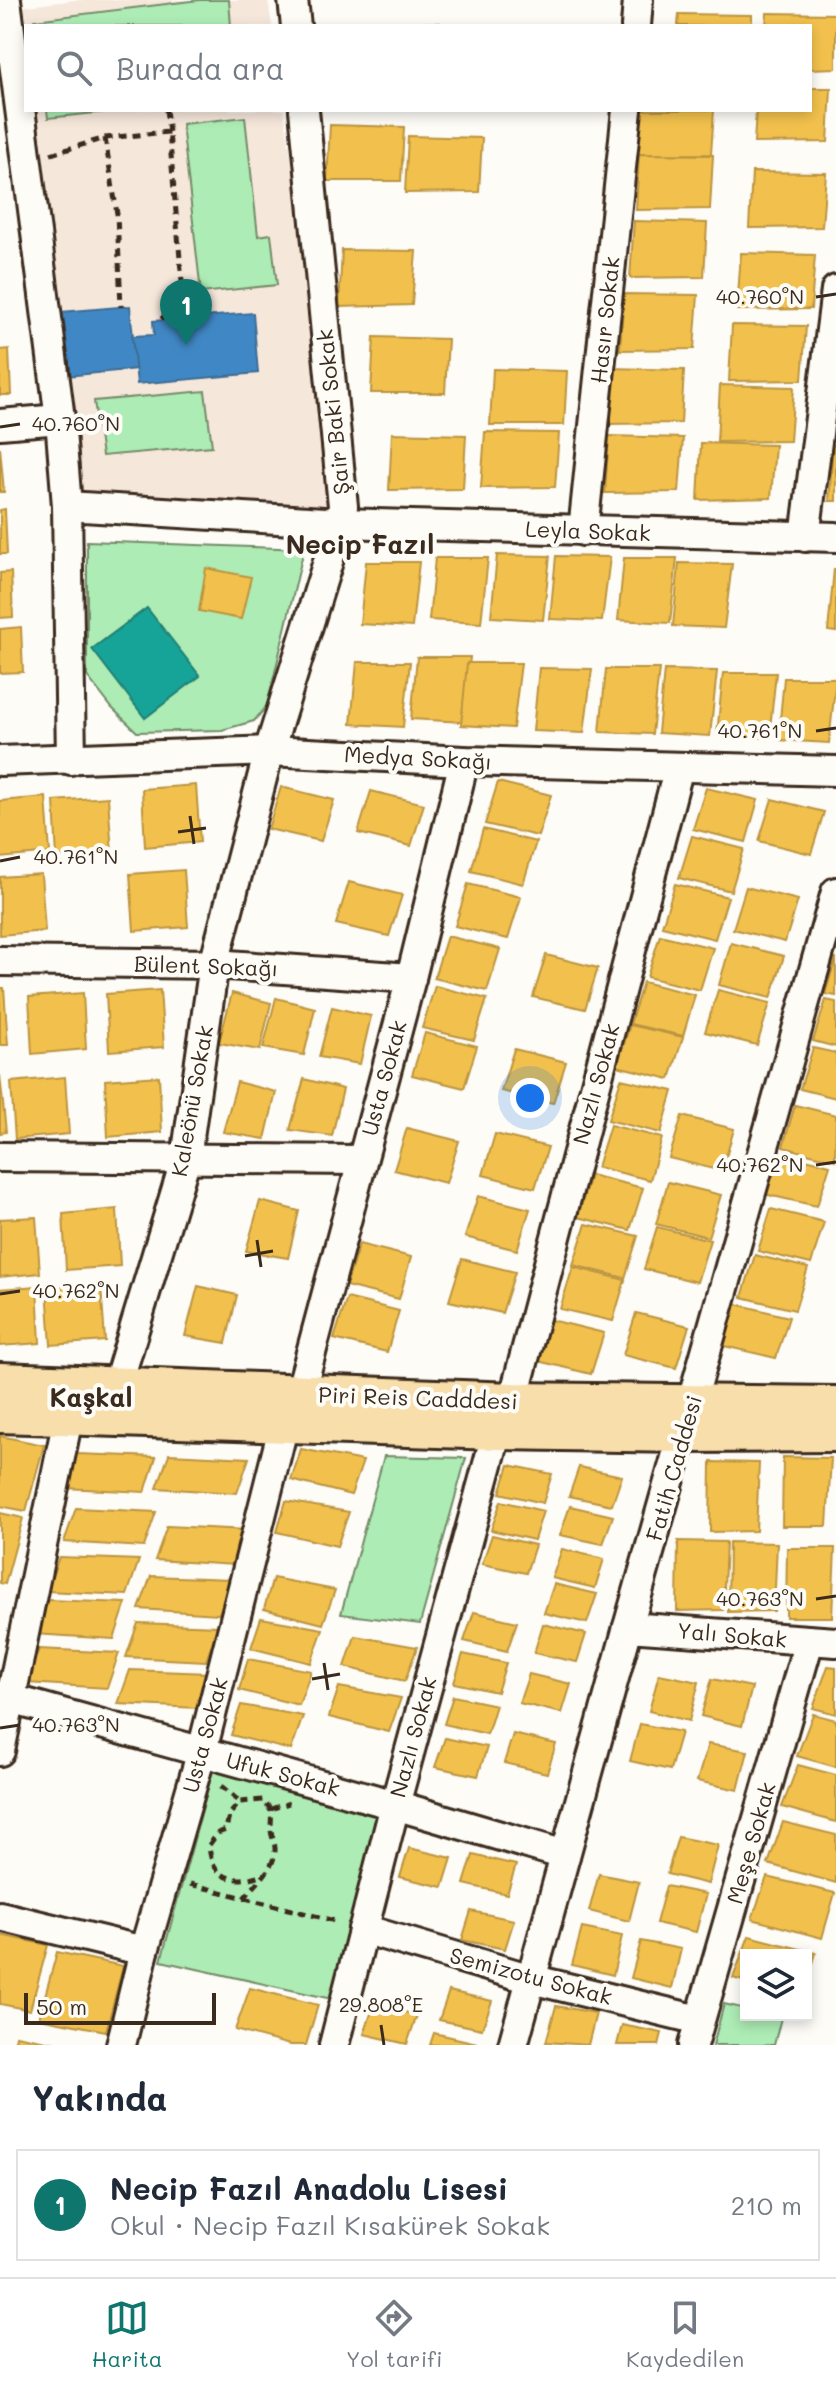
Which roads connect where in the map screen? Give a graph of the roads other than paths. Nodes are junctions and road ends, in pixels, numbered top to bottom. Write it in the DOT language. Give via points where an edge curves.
graph roads {
  1 [pos="6,0"];
  2 [pos="293,0"];
  3 [pos="638,0"];
  4 [pos="296,24"];
  5 [pos="636,24"];
  6 [pos="304,112"];
  7 [pos="627,112"];
  8 [pos="836,290"];
  9 [pos="60,419"];
  10 [pos="0,424"];
  11 [pos="67,506"];
  12 [pos="340,523"];
  13 [pos="583,531"];
  14 [pos="805,537"];
  15 [pos="836,537"];
  16 [pos="269,751"];
  17 [pos="71,760"];
  18 [pos="0,761"];
  19 [pos="464,761"];
  20 [pos="679,767"];
  21 [pos="836,771"];
  22 [pos="836,892"];
  23 [pos="0,961"];
  24 [pos="214,964"];
  25 [pos="411,978"];
  26 [pos="0,1157"];
  27 [pos="186,1158"];
  28 [pos="361,1160"];
  29 [pos="0,1381"];
  30 [pos="117,1386"];
  31 [pos="836,1405"];
  32 [pos="292,1409"];
  33 [pos="0,1414"];
  34 [pos="505,1416"];
  35 [pos="68,1418"];
  36 [pos="688,1420"];
  37 [pos="836,1433"];
  38 [pos="628,1627"];
  39 [pos="823,1641"];
  40 [pos="6,1698"];
  41 [pos="0,1751"];
  42 [pos="206,1764"];
  43 [pos="395,1805"];
  44 [pos="565,1855"];
  45 [pos="0,1916"];
  46 [pos="363,1929"];
  47 [pos="144,1951"];
  48 [pos="531,1979"];
  49 [pos="696,2033"];
  50 [pos="121,2045"];
  51 [pos="334,2045"];
  52 [pos="513,2045"];
  1 -- 9 [label="street"];
  2 -- 4 [label="street"];
  3 -- 5 [label="street"];
  6 -- 12 [label="street, Şair Baki Sokak" via="343,506"];
  7 -- 13 [label="street, Hasır Sokak"];
  8 -- 14 [label="street"];
  9 -- 10 [label="street"];
  9 -- 11 [label="street"];
  11 -- 12 [label="street, Leyla Sokak"];
  11 -- 17 [label="street"];
  12 -- 13 [label="street, Leyla Sokak"];
  12 -- 16 [label="street, Şair Baki Sokak"];
  13 -- 14 [label="street, Leyla Sokak"];
  14 -- 15 [label="street, Leyla Sokak"];
  16 -- 17 [label="street, Medya Sokağı"];
  16 -- 19 [label="street, Medya Sokağı"];
  16 -- 24 [label="street, Kaleönü Sokak"];
  17 -- 18 [label="street, Medya Sokağı"];
  19 -- 20 [label="street, Medya Sokağı"];
  19 -- 25 [label="street, Usta Sokak"];
  20 -- 21 [label="street, Medya Sokağı"];
  20 -- 34 [label="street, Nazlı Sokak"];
  22 -- 36 [label="street, Fatih Caddesi"];
  23 -- 24 [label="street, Bülent Sokağı"];
  24 -- 25 [label="street, Bülent Sokağı"];
  24 -- 27 [label="street, Kaleönü Sokak"];
  25 -- 28 [label="street, Usta Sokak"];
  26 -- 27 [label="street"];
  27 -- 28 [label="street"];
  27 -- 30 [label="street, Kaleönü Sokak"];
  28 -- 32 [label="street, Usta Sokak"];
  29 -- 30 [label="main road, Piri Reis Cadddesi"];
  30 -- 32 [label="main road, Piri Reis Cadddesi"];
  30 -- 35 [label="street"];
  31 -- 36 [label="main road, Piri Reis Cadddesi"];
  32 -- 34 [label="main road, Piri Reis Cadddesi"];
  32 -- 35 [label="main road, Piri Reis Cadddesi"];
  32 -- 42 [label="street, Usta Sokak"];
  33 -- 35 [label="main road, Piri Reis Cadddesi"];
  34 -- 36 [label="main road, Piri Reis Cadddesi"];
  34 -- 43 [label="street, Nazlı Sokak"];
  35 -- 40 [label="street"];
  36 -- 37 [label="main road, Piri Reis Cadddesi"];
  36 -- 38 [label="street, Fatih Caddesi"];
  38 -- 39 [label="street, Yalı Sokak"];
  38 -- 44 [label="street, Fatih Caddesi"];
  39 -- 49 [label="street, Meşe Sokak"];
  40 -- 41 [label="street"];
  40 -- 42 [label="street, Ufuk Sokak"];
  42 -- 43 [label="street, Ufuk Sokak"];
  42 -- 47 [label="street, Usta Sokak"];
  43 -- 44 [label="street, Ufuk Sokak"];
  43 -- 46 [label="street, Nazlı Sokak"];
  44 -- 48 [label="street, Fatih Caddesi"];
  45 -- 47 [label="street"];
  46 -- 48 [label="street, Semizotu Sokak"];
  46 -- 51 [label="street, Nazlı Sokak"];
  47 -- 50 [label="street, Usta Sokak"];
  48 -- 49 [label="street, Semizotu Sokak"];
  48 -- 52 [label="street, Fatih Caddesi"];
}
